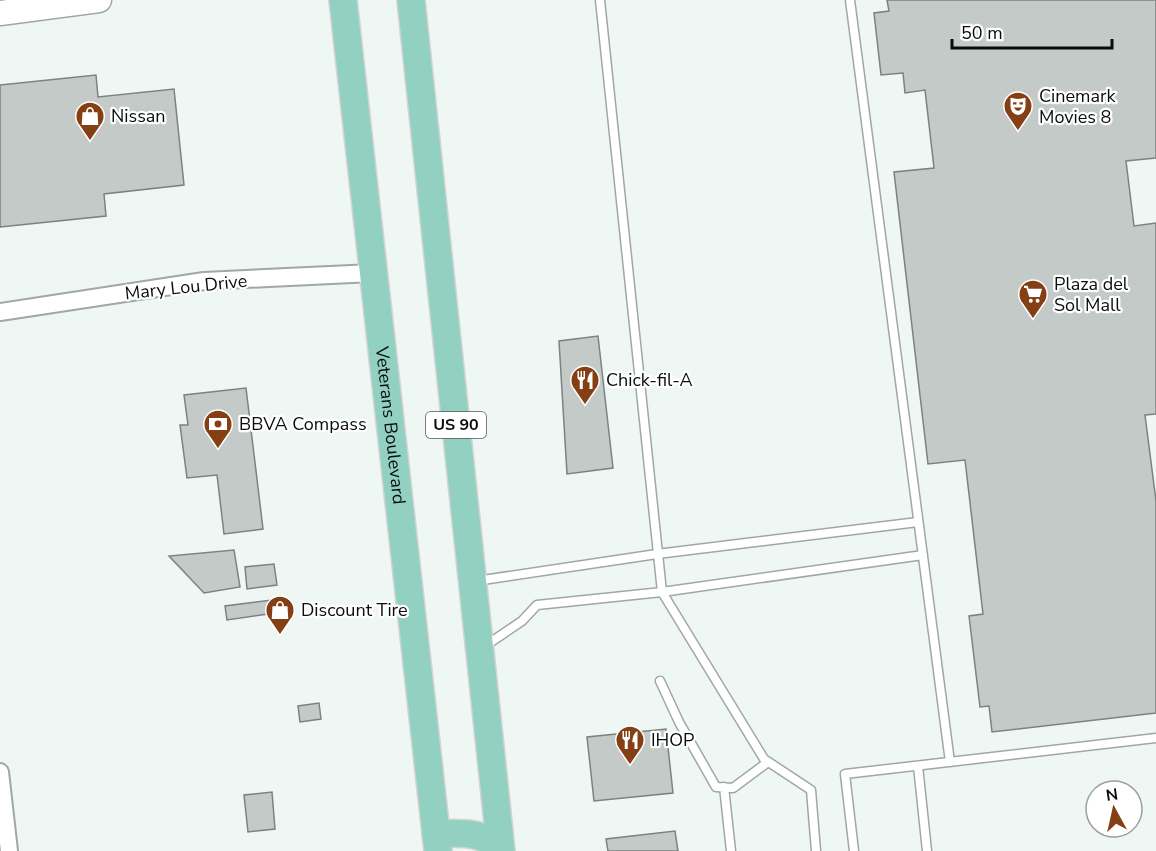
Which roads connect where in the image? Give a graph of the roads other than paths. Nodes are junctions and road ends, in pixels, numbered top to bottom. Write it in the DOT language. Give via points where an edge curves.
graph roads {
  1 [pos="99,0"];
  2 [pos="343,0"];
  3 [pos="411,0"];
  4 [pos="600,0"];
  5 [pos="850,0"];
  6 [pos="70,2"];
  7 [pos="0,13"];
  8 [pos="373,273"];
  9 [pos="0,312"];
  10 [pos="918,522"];
  11 [pos="657,554"];
  12 [pos="923,555"];
  13 [pos="472,581"];
  14 [pos="662,592"];
  15 [pos="480,650"];
  16 [pos="660,681"];
  17 [pos="1156,738"];
  18 [pos="768,762"];
  19 [pos="950,762"];
  20 [pos="918,766"];
  21 [pos="0,772"];
  22 [pos="724,787"];
  23 [pos="437,843"];
  24 [pos="9,851"];
  25 [pos="500,851"];
  26 [pos="731,851"];
  27 [pos="816,851"];
  28 [pos="854,851"];
  29 [pos="927,851"];
  1 -- 6 [label="main road"];
  2 -- 8 [label="main road, Veterans Boulevard"];
  3 -- 13 [label="main road, US 90"];
  4 -- 11 [label="lane"];
  5 -- 10 [label="lane"];
  6 -- 7 [label="main road"];
  8 -- 9 [label="street, Mary Lou Drive" via="204,281"];
  8 -- 23 [label="main road, Veterans Boulevard"];
  10 -- 11 [label="lane"];
  10 -- 12 [label="lane"];
  11 -- 13 [label="lane"];
  11 -- 14 [label="lane"];
  12 -- 14 [label="lane"];
  12 -- 19 [label="lane"];
  13 -- 15 [label="main road, US 90"];
  14 -- 15 [label="lane" via="537,605 522,621"];
  14 -- 18 [label="lane"];
  15 -- 25 [label="main road, US 90"];
  16 -- 22 [label="lane" via="706,771 716,787"];
  17 -- 19 [label="lane"];
  18 -- 22 [label="lane" via="733,788"];
  18 -- 27 [label="lane" via="811,790"];
  19 -- 20 [label="lane"];
  20 -- 28 [label="lane" via="845,774"];
  20 -- 29 [label="lane"];
  21 -- 24 [label="street"];
  22 -- 26 [label="lane"];
  23 -- 25 [label="main road" via="462,833 494,842"];
}
